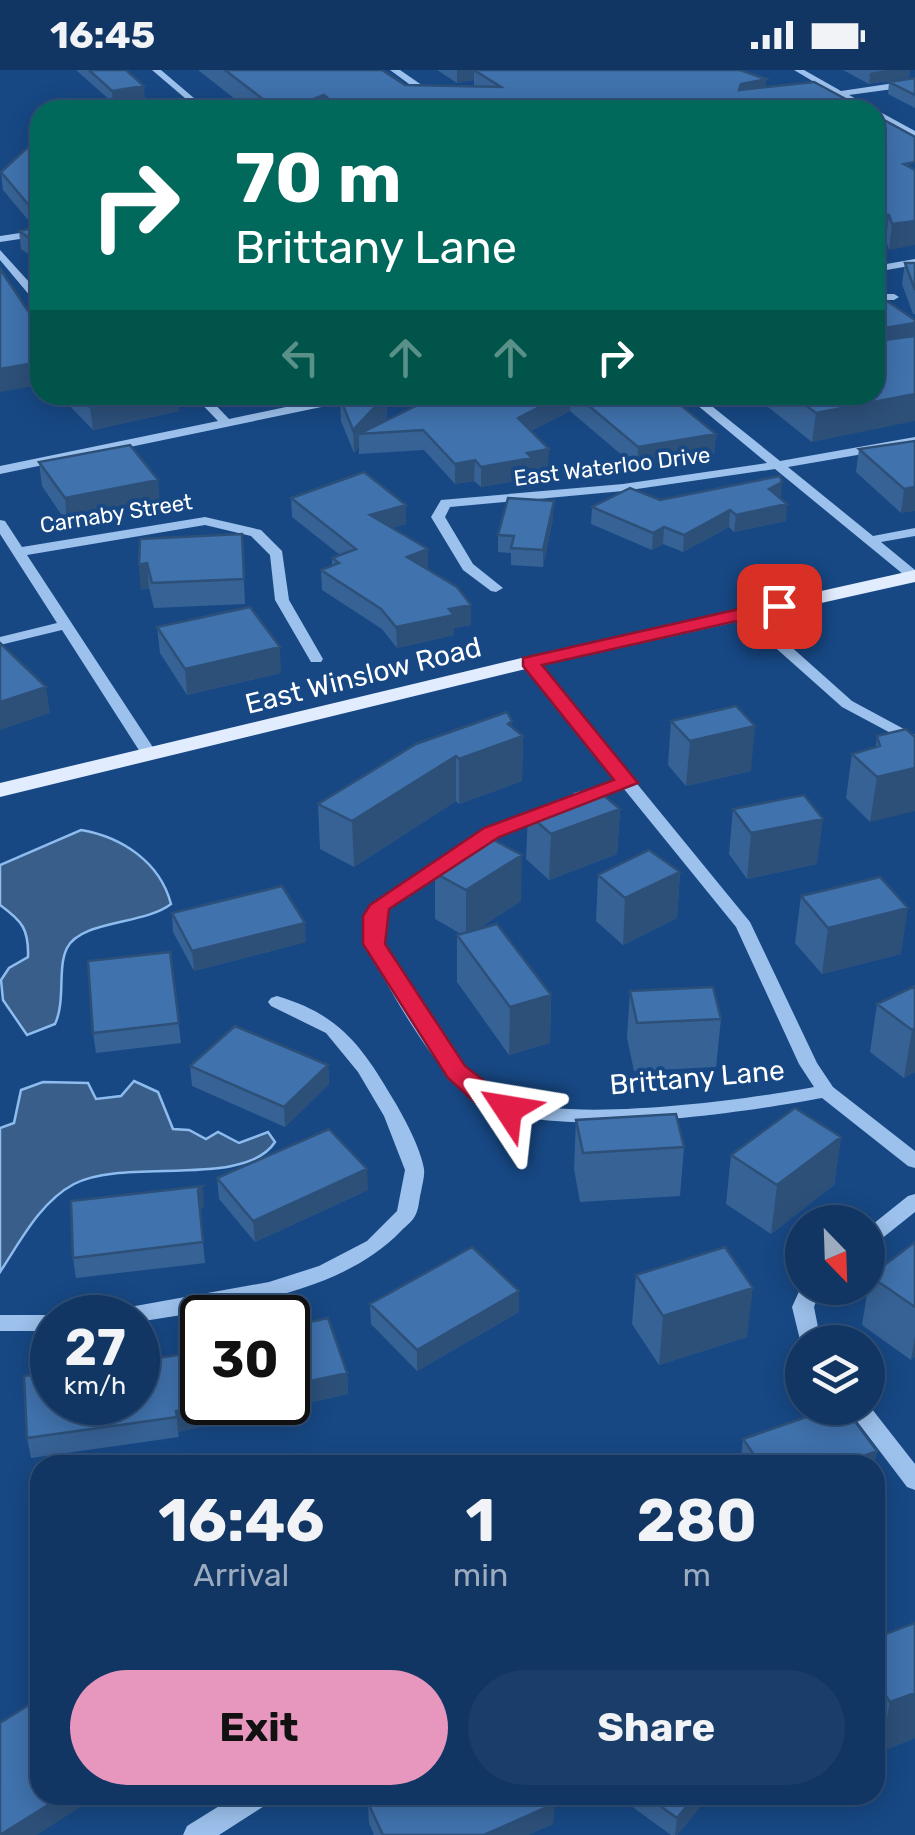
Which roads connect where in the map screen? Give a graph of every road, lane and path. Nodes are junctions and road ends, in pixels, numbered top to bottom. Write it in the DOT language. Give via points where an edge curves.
graph roads {
  1 [pos="156,70"];
  2 [pos="394,70"];
  3 [pos="798,70"];
  4 [pos="915,83"];
  5 [pos="446,90"];
  6 [pos="838,92"];
  7 [pos="192,100"];
  8 [pos="797,100"];
  9 [pos="853,100"];
  10 [pos="885,118"];
  11 [pos="915,134"];
  12 [pos="30,234"];
  13 [pos="0,239"];
  14 [pos="0,253"];
  15 [pos="915,262"];
  16 [pos="885,267"];
  17 [pos="30,289"];
  18 [pos="885,297"];
  19 [pos="894,297"];
  20 [pos="210,405"];
  21 [pos="308,405"];
  22 [pos="704,405"];
  23 [pos="225,421"];
  24 [pos="915,441"];
  25 [pos="783,466"];
  26 [pos="0,470"];
  27 [pos="0,524"];
  28 [pos="915,532"];
  29 [pos="872,540"];
  30 [pos="18,552"];
  31 [pos="915,576"];
  32 [pos="496,588"];
  33 [pos="744,613"];
  34 [pos="65,625"];
  35 [pos="0,641"];
  36 [pos="316,659"];
  37 [pos="530,662"];
  38 [pos="915,741"];
  39 [pos="150,755"];
  40 [pos="627,783"];
  41 [pos="0,790"];
  42 [pos="277,1002"];
  43 [pos="826,1091"];
  44 [pos="915,1161"];
  45 [pos="915,1201"];
  46 [pos="885,1225"];
  47 [pos="160,1309"];
  48 [pos="0,1323"];
  49 [pos="30,1324"];
  50 [pos="871,1425"];
  51 [pos="915,1481"];
  52 [pos="244,1805"];
  53 [pos="196,1835"];
  1 -- 7 [label="street"];
  2 -- 5 [label="street" via="427,92"];
  3 -- 6 [label="street"];
  4 -- 6 [label="street"];
  6 -- 8 [label="street"];
  6 -- 9 [label="street"];
  10 -- 11 [label="street"];
  12 -- 13 [label="street"];
  14 -- 17 [label="street"];
  15 -- 16 [label="street"];
  18 -- 19 [label="street"];
  20 -- 23 [label="street"];
  21 -- 23 [label="street"];
  22 -- 25 [label="street"];
  23 -- 26 [label="street"];
  24 -- 25 [label="street, East Waterloo Drive"];
  25 -- 29 [label="street"];
  25 -- 32 [label="street, East Waterloo Drive" via="446,503 438,517 468,567"];
  27 -- 30 [label="street"];
  28 -- 29 [label="street"];
  29 -- 31 [label="street"];
  30 -- 34 [label="street"];
  30 -- 36 [label="street, Carnaby Street" via="205,521 256,534 277,554 282,600"];
  31 -- 33 [label="main road, East Winslow Road"];
  33 -- 37 [label="main road, East Winslow Road"];
  33 -- 38 [label="street" via="847,704"];
  34 -- 35 [label="street"];
  34 -- 39 [label="street"];
  37 -- 39 [label="main road, East Winslow Road"];
  37 -- 40 [label="street"];
  39 -- 41 [label="main road, East Winslow Road"];
  40 -- 43 [label="street" via="744,926"];
  40 -- 43 [label="street, Brittany Lane" via="491,833 381,905 372,928 382,959 456,1072 508,1109 556,1115 743,1107"];
  42 -- 47 [label="street" via="330,1027 350,1046 403,1130 414,1184 400,1219 363,1256 304,1283"];
  43 -- 44 [label="street"];
  45 -- 46 [label="street"];
  48 -- 49 [label="street"];
  50 -- 51 [label="street"];
  52 -- 53 [label="street"];
}
